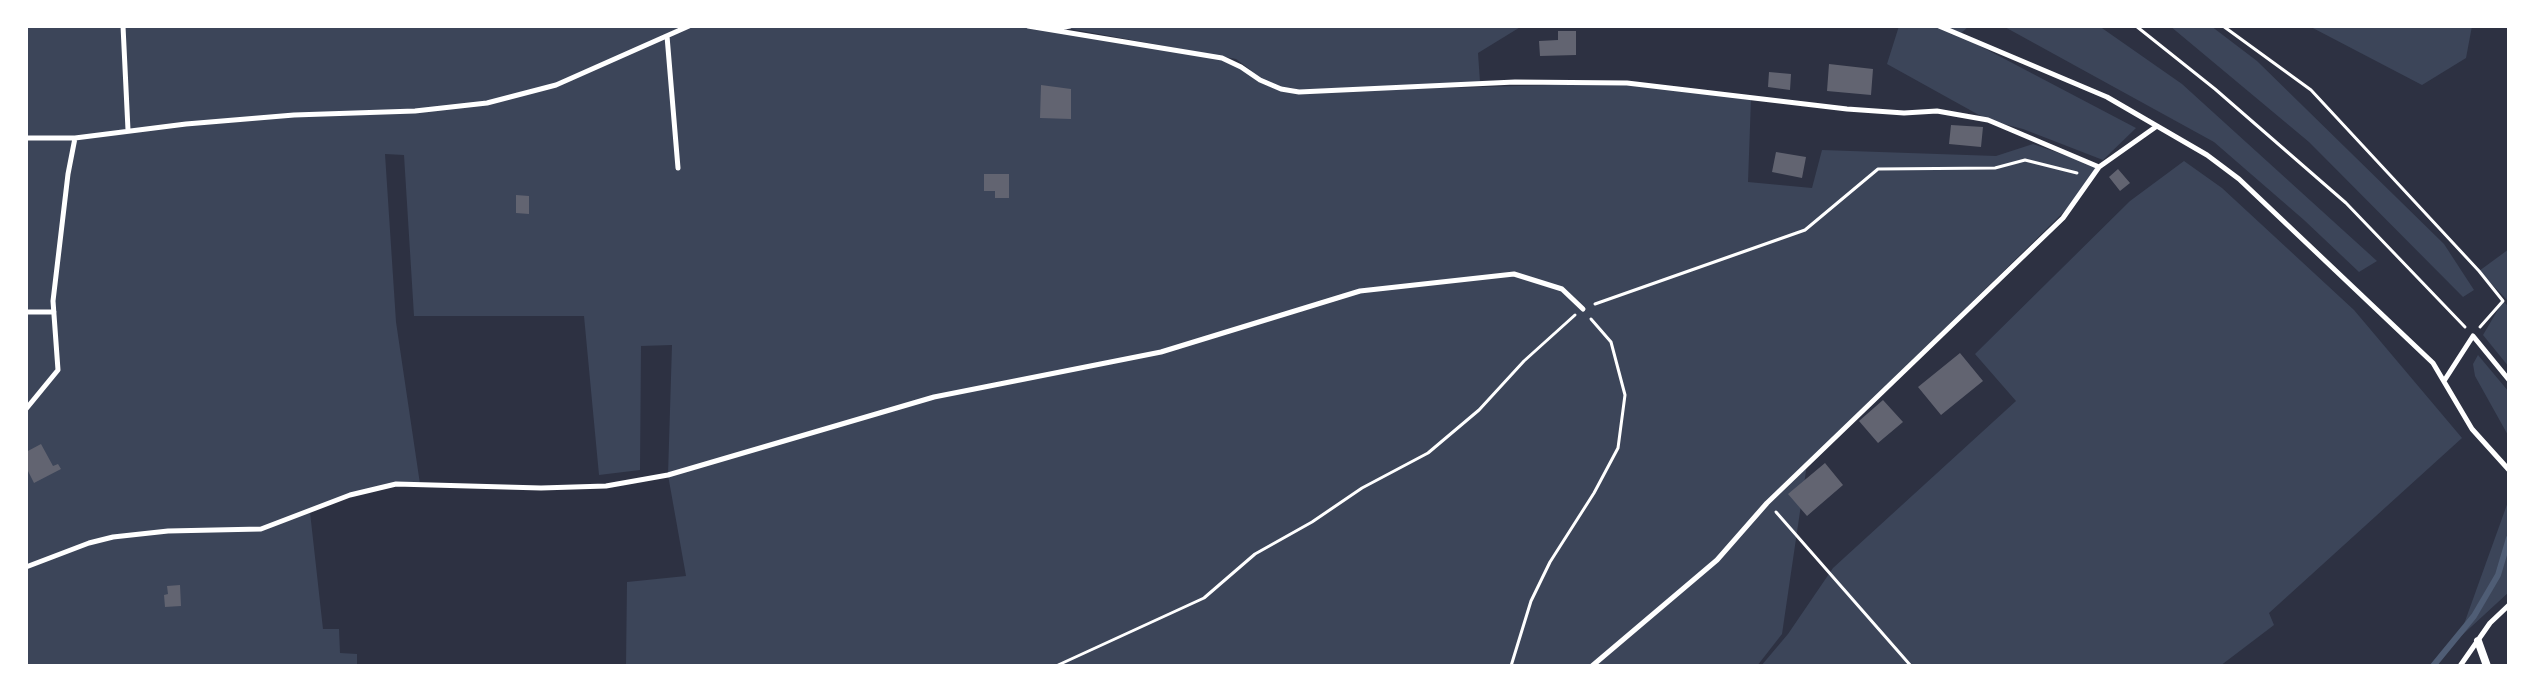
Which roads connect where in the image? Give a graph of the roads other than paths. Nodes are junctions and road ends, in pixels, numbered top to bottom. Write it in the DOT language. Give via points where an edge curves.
graph roads {
  1 [pos="123,26"];
  2 [pos="689,26"];
  3 [pos="1028,26"];
  4 [pos="1070,26"];
  5 [pos="1939,26"];
  6 [pos="1054,29"];
  7 [pos="667,36"];
  8 [pos="2157,126"];
  9 [pos="128,130"];
  10 [pos="26,138"];
  11 [pos="75,138"];
  12 [pos="2099,167"];
  13 [pos="678,168"];
  14 [pos="1583,309"];
  15 [pos="26,312"];
  16 [pos="54,312"];
  17 [pos="2509,380"];
  18 [pos="2443,382"];
  19 [pos="26,409"];
  20 [pos="2509,470"];
  21 [pos="26,567"];
  22 [pos="2509,605"];
  23 [pos="2478,641"];
  24 [pos="1592,666"];
  25 [pos="2460,666"];
  26 [pos="2487,666"];
  1 -- 9 [label="lane"];
  2 -- 7 [label="lane"];
  3 -- 6 [label="lane"];
  4 -- 6 [label="lane"];
  5 -- 8 [label="lane" via="2107,97"];
  6 -- 12 [label="lane" via="1222,58 1271,85 1299,92 1515,82 1627,83 1847,109 1937,111 1988,120"];
  7 -- 9 [label="lane" via="556,85 487,103"];
  7 -- 13 [label="lane"];
  8 -- 12 [label="lane"];
  8 -- 18 [label="lane" via="2239,179 2433,363"];
  9 -- 11 [label="lane"];
  10 -- 11 [label="lane"];
  11 -- 16 [label="lane"];
  12 -- 24 [label="lane" via="2063,218 1767,503 1717,560"];
  14 -- 21 [label="lane" via="1562,289 1514,274 1360,291 1161,352 934,397 668,475 606,486 396,484 350,495 261,529 113,537"];
  15 -- 16 [label="lane"];
  16 -- 19 [label="lane" via="58,370"];
  17 -- 18 [label="lane" via="2473,336"];
  18 -- 20 [label="lane" via="2472,429"];
  22 -- 23 [label="lane"];
  23 -- 25 [label="lane"];
  23 -- 26 [label="street"];
}
